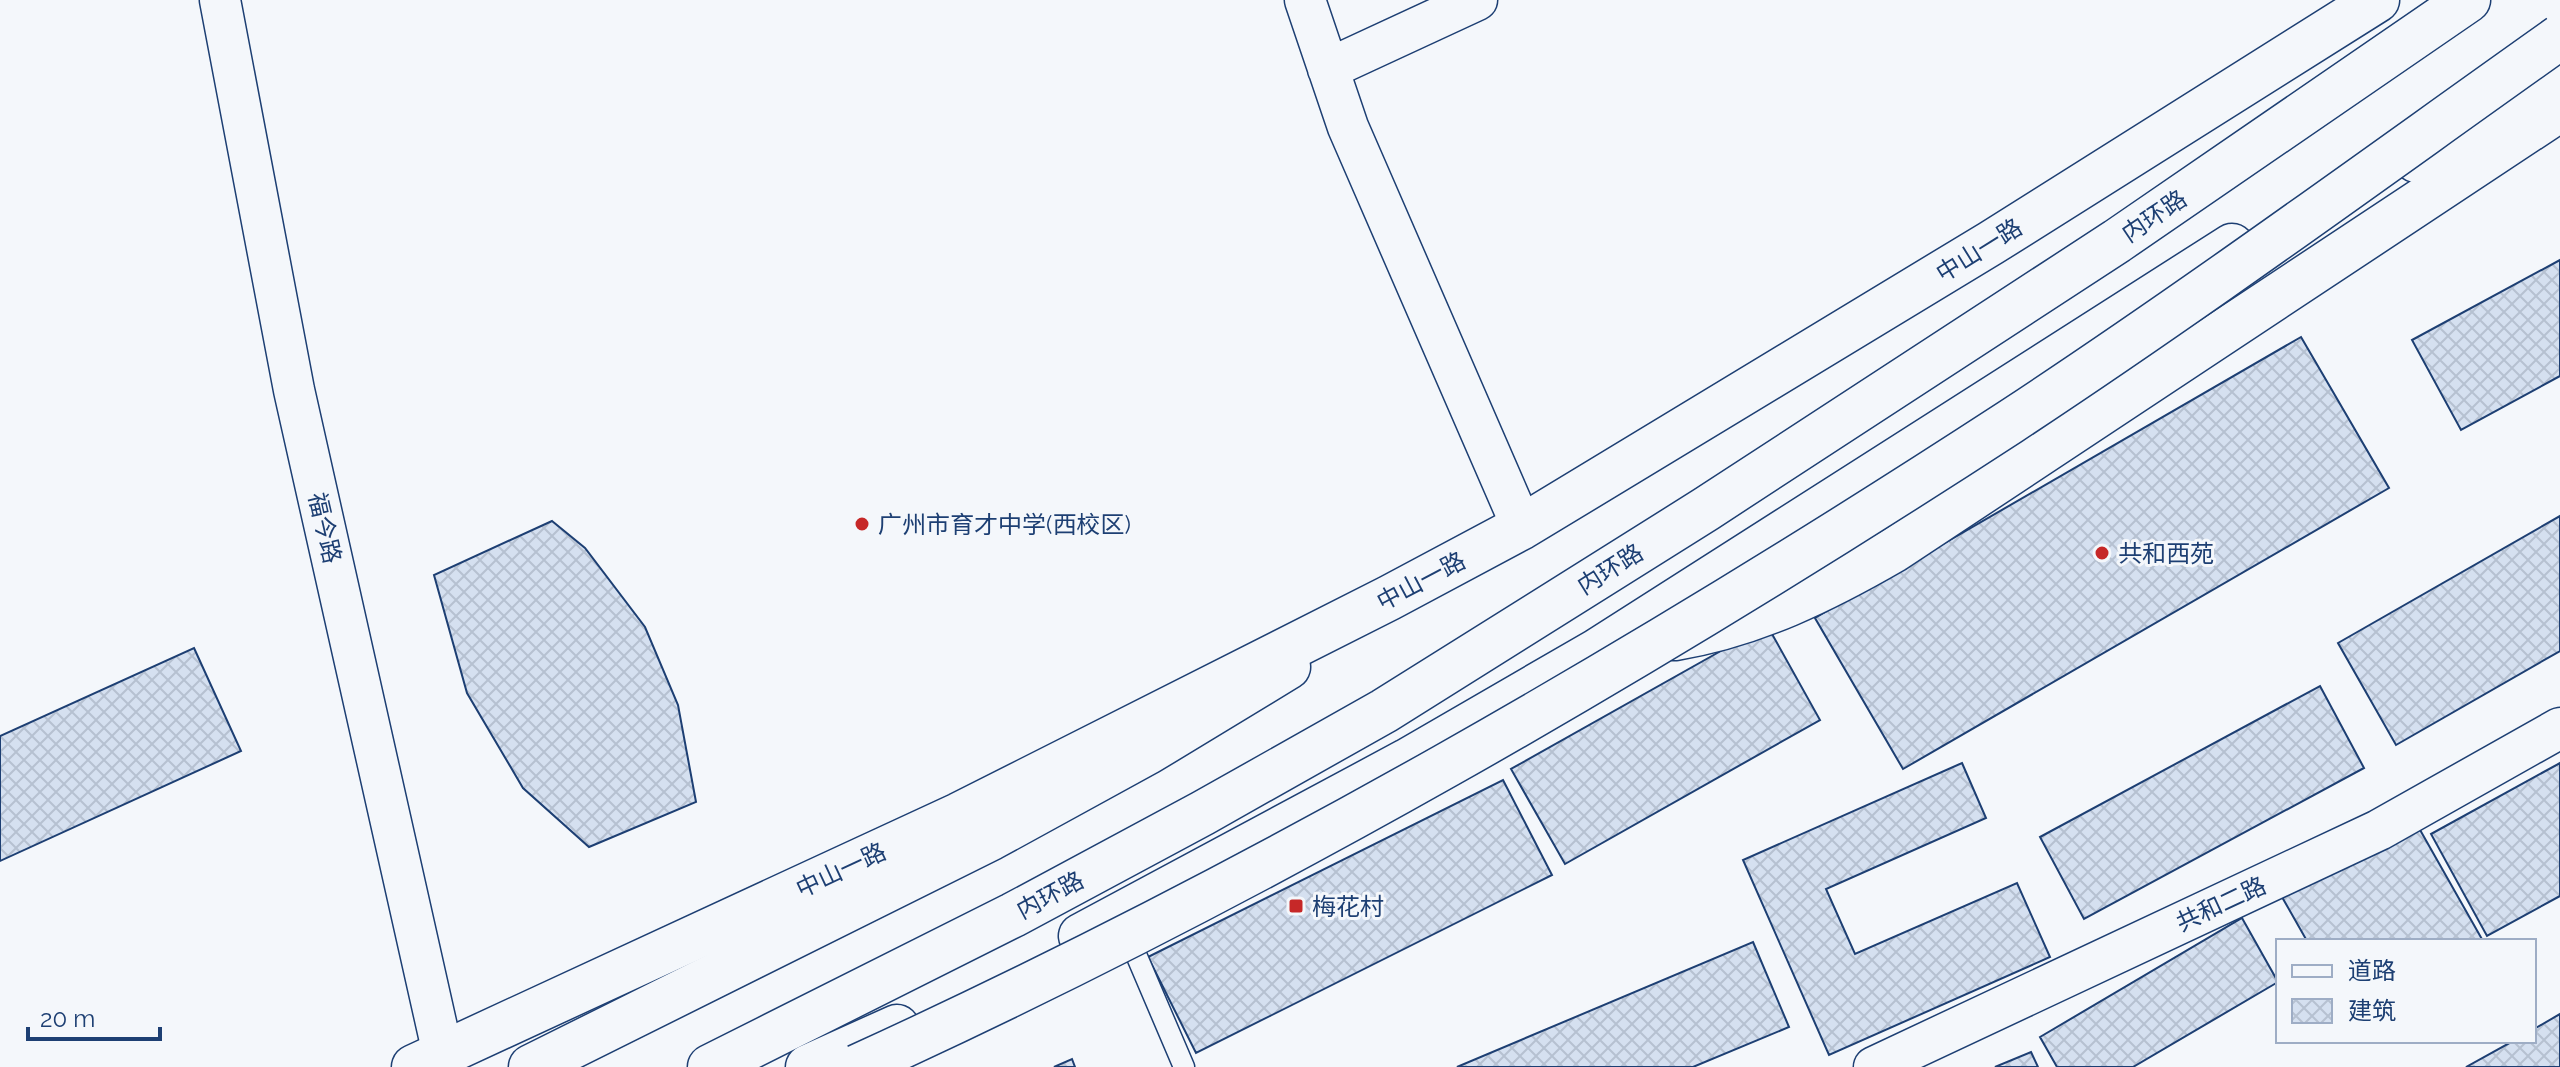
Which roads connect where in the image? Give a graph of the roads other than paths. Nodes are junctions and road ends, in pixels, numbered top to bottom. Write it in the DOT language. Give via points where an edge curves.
graph roads {
  1 [pos="220,0"];
  2 [pos="1305,0"];
  3 [pos="1477,0"];
  4 [pos="2377,0"];
  5 [pos="2468,0"];
  6 [pos="2560,26"];
  7 [pos="2560,37"];
  8 [pos="1328,69"];
  9 [pos="2560,74"];
  10 [pos="2446,107"];
  11 [pos="2560,109"];
  12 [pos="2266,247"];
  13 [pos="1522,527"];
  14 [pos="1389,598"];
  15 [pos="1597,651"];
  16 [pos="2560,728"];
  17 [pos="1119,916"];
  18 [pos="429,1060"];
  19 [pos="531,1067"];
  20 [pos="710,1067"];
  21 [pos="808,1067"];
  22 [pos="857,1067"];
  23 [pos="1184,1067"];
  24 [pos="1874,1067"];
  1 -- 18 [label="street, 福今路"];
  2 -- 8 [label="street"];
  3 -- 8 [label="street"];
  4 -- 13 [label="main road, 中山一路" via="1991,243"];
  5 -- 20 [label="main road, 内环路" via="2117,241 1384,711 1013,915"];
  6 -- 10 [label="main road"];
  7 -- 12 [label="main road, bridge"];
  8 -- 13 [label="street" via="1348,127"];
  9 -- 10 [label="main road"];
  9 -- 12 [label="main road, bridge"];
  10 -- 15 [label="main road"];
  11 -- 15 [label="main road" via="1981,494 1835,585 1787,607 1695,635"];
  12 -- 22 [label="main road, bridge" via="1810,550 1425,778 1073,964"];
  13 -- 14 [label="main road, 中山一路"];
  14 -- 18 [label="main road, 中山一路" via="959,815"];
  14 -- 19 [label="main road" via="1258,687 991,838"];
  15 -- 17 [label="main road" via="1407,761"];
  16 -- 24 [label="street, 共和二路" via="2379,830"];
  17 -- 21 [label="main road"];
  17 -- 23 [label="lane"];
}
